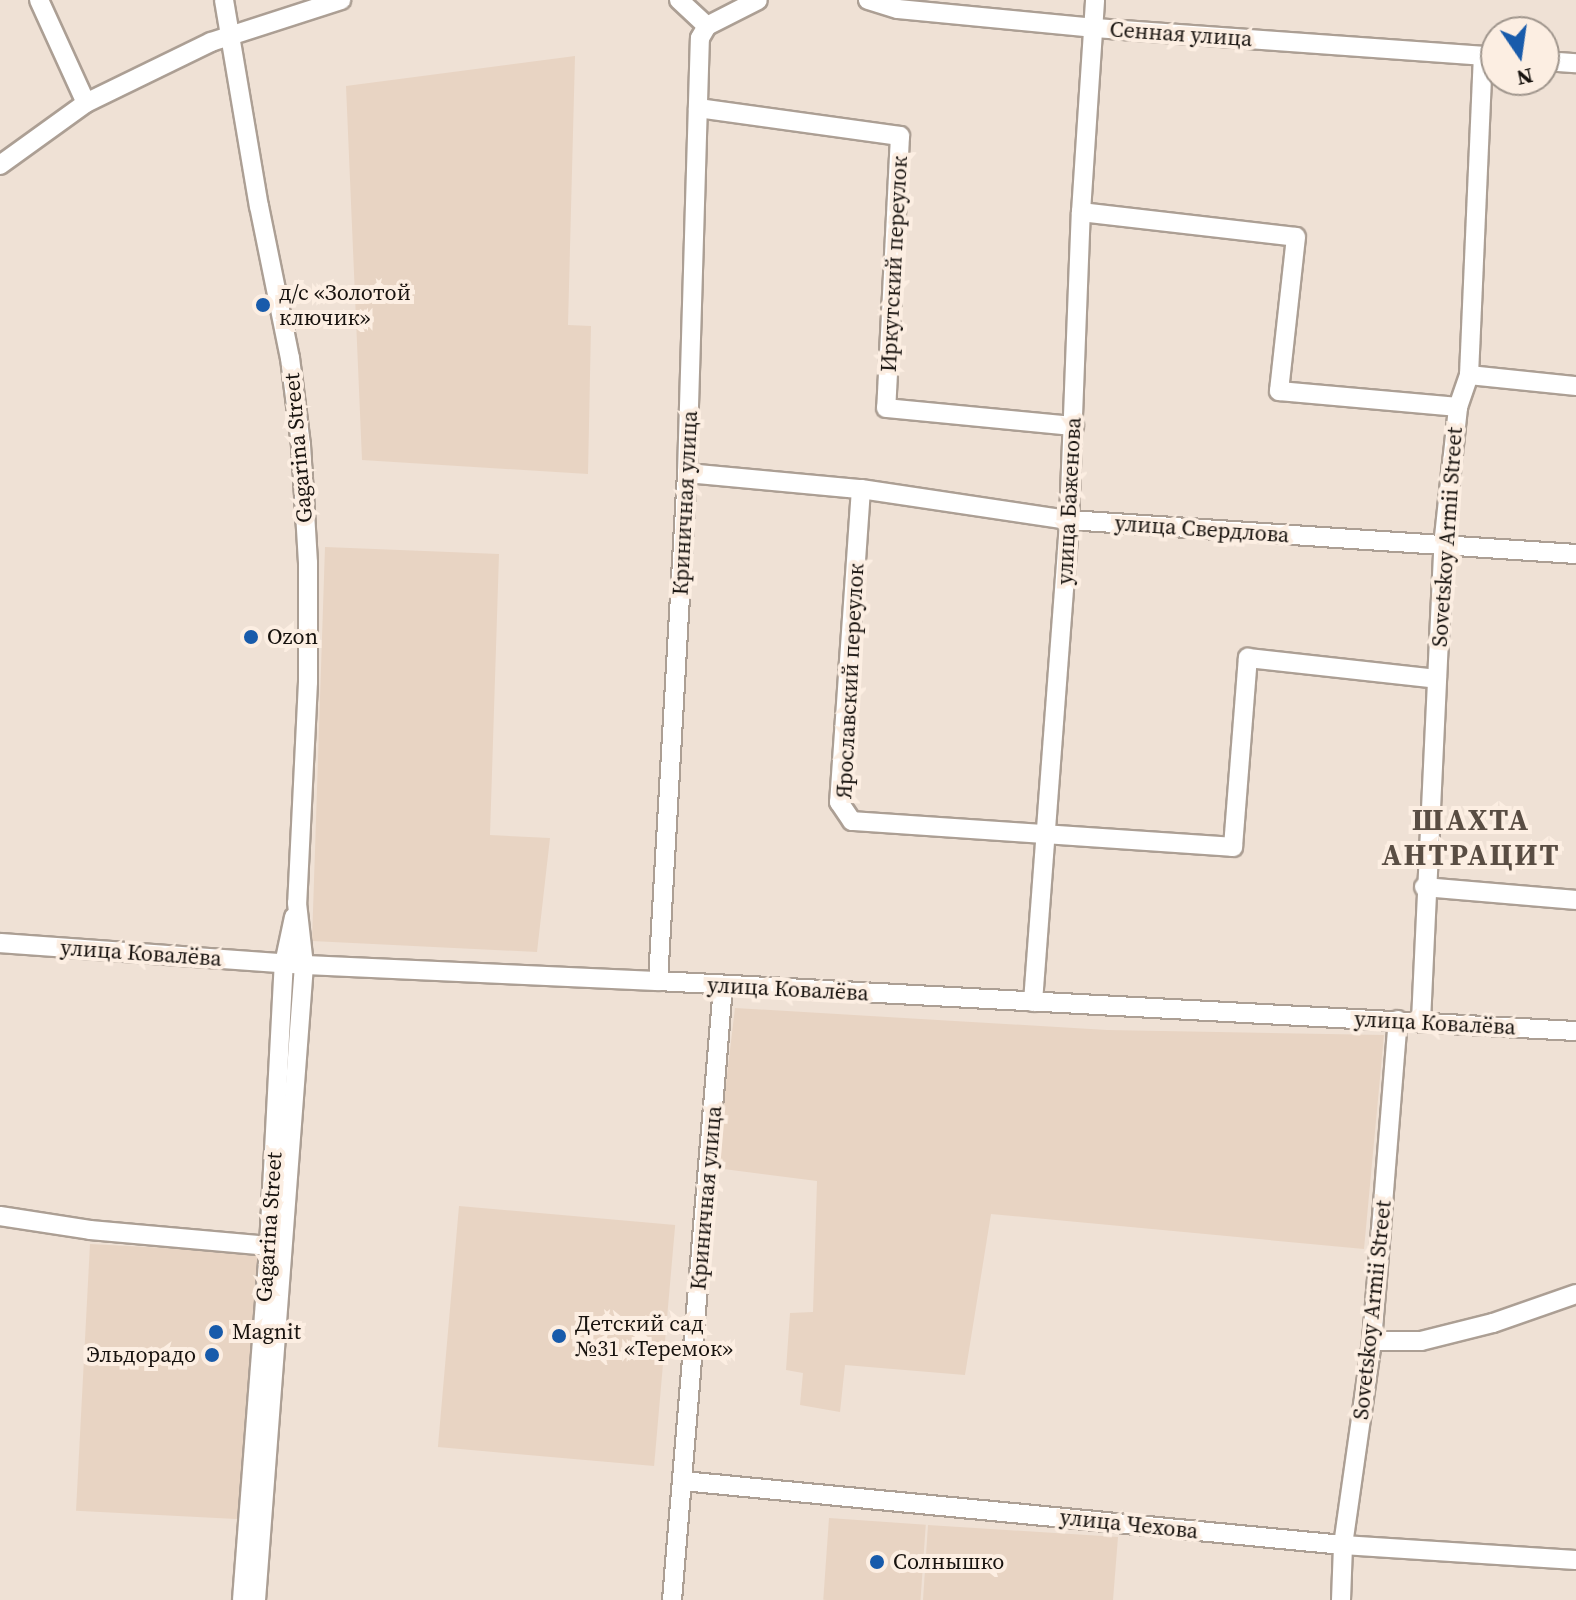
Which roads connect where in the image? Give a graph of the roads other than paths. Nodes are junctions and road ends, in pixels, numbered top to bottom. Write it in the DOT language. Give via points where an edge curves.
graph roads {
  1 [pos="39,0"];
  2 [pos="224,0"];
  3 [pos="341,0"];
  4 [pos="679,0"];
  5 [pos="692,0"];
  6 [pos="758,0"];
  7 [pos="868,0"];
  8 [pos="1095,0"];
  9 [pos="707,26"];
  10 [pos="1095,28"];
  11 [pos="230,36"];
  12 [pos="1480,55"];
  13 [pos="1487,96"];
  14 [pos="86,103"];
  15 [pos="698,108"];
  16 [pos="0,165"];
  17 [pos="1081,212"];
  18 [pos="1469,375"];
  19 [pos="1576,386"];
  20 [pos="1458,407"];
  21 [pos="1074,426"];
  22 [pos="687,473"];
  23 [pos="861,489"];
  24 [pos="1069,520"];
  25 [pos="1443,546"];
  26 [pos="1576,554"];
  27 [pos="1437,679"];
  28 [pos="1045,835"];
  29 [pos="1424,887"];
  30 [pos="1576,900"];
  31 [pos="297,903"];
  32 [pos="0,943"];
  33 [pos="284,964"];
  34 [pos="304,965"];
  35 [pos="658,981"];
  36 [pos="723,986"];
  37 [pos="1033,1002"];
  38 [pos="1398,1020"];
  39 [pos="1421,1021"];
  40 [pos="1576,1031"];
  41 [pos="0,1216"];
  42 [pos="269,1246"];
  43 [pos="1576,1294"];
  44 [pos="1372,1341"];
  45 [pos="683,1481"];
  46 [pos="1343,1545"];
  47 [pos="1576,1560"];
  48 [pos="242,1600"];
  49 [pos="256,1600"];
  50 [pos="672,1600"];
  51 [pos="1341,1600"];
  1 -- 14 [label="street"];
  2 -- 11 [label="street, Gagarina Street"];
  3 -- 11 [label="street"];
  4 -- 9 [label="street"];
  5 -- 9 [label="street"];
  6 -- 9 [label="street"];
  7 -- 10 [label="street, Сенная улица" via="898,9"];
  8 -- 10 [label="street, улица Баженова"];
  9 -- 15 [label="street, Криничная улица" via="700,38"];
  10 -- 12 [label="street, Сенная улица"];
  10 -- 17 [label="street, улица Баженова"];
  11 -- 14 [label="street"];
  11 -- 31 [label="street, Gagarina Street" via="290,358 301,445 308,682"];
  13 -- 18 [label="street, Sovetskoy Armii Street"];
  14 -- 16 [label="street"];
  15 -- 21 [label="street, Иркутский переулок" via="900,136 886,408"];
  15 -- 22 [label="street, Криничная улица"];
  17 -- 20 [label="street" via="1296,237 1279,391"];
  17 -- 21 [label="street, улица Баженова"];
  18 -- 19 [label="street"];
  18 -- 20 [label="street, Sovetskoy Armii Street"];
  20 -- 25 [label="street, Sovetskoy Armii Street"];
  21 -- 24 [label="street, улица Баженова"];
  22 -- 23 [label="street, улица Свердлова"];
  22 -- 35 [label="street, Криничная улица"];
  23 -- 24 [label="street, улица Свердлова"];
  23 -- 28 [label="street, Ярославский переулок" via="839,802 852,821"];
  24 -- 25 [label="street, улица Свердлова"];
  24 -- 28 [label="street, улица Баженова"];
  25 -- 26 [label="street, улица Свердлова"];
  25 -- 27 [label="street, Sovetskoy Armii Street"];
  27 -- 28 [label="street" via="1248,658 1233,847"];
  27 -- 29 [label="street, Sovetskoy Armii Street"];
  28 -- 37 [label="street, улица Баженова"];
  29 -- 30 [label="street"];
  29 -- 39 [label="street, Sovetskoy Armii Street"];
  31 -- 33 [label="street, Gagarina Street"];
  31 -- 34 [label="street, Gagarina Street"];
  32 -- 33 [label="street, улица Ковалёва"];
  33 -- 34 [label="street, улица Ковалёва"];
  33 -- 42 [label="street, Gagarina Street"];
  34 -- 35 [label="street, улица Ковалёва"];
  34 -- 49 [label="street, Gagarina Street"];
  35 -- 36 [label="street, улица Ковалёва"];
  36 -- 37 [label="street, улица Ковалёва"];
  36 -- 45 [label="street, Криничная улица"];
  37 -- 38 [label="street, улица Ковалёва"];
  38 -- 39 [label="street, улица Ковалёва"];
  38 -- 44 [label="street, Sovetskoy Armii Street"];
  39 -- 40 [label="street, улица Ковалёва"];
  41 -- 42 [label="street"];
  42 -- 48 [label="street, Gagarina Street"];
  43 -- 44 [label="street" via="1421,1341"];
  44 -- 46 [label="street, Sovetskoy Armii Street"];
  45 -- 46 [label="street, улица Чехова"];
  45 -- 50 [label="street, Криничная улица"];
  46 -- 47 [label="street, улица Чехова"];
  46 -- 51 [label="street, Sovetskoy Armii Street"];
}
